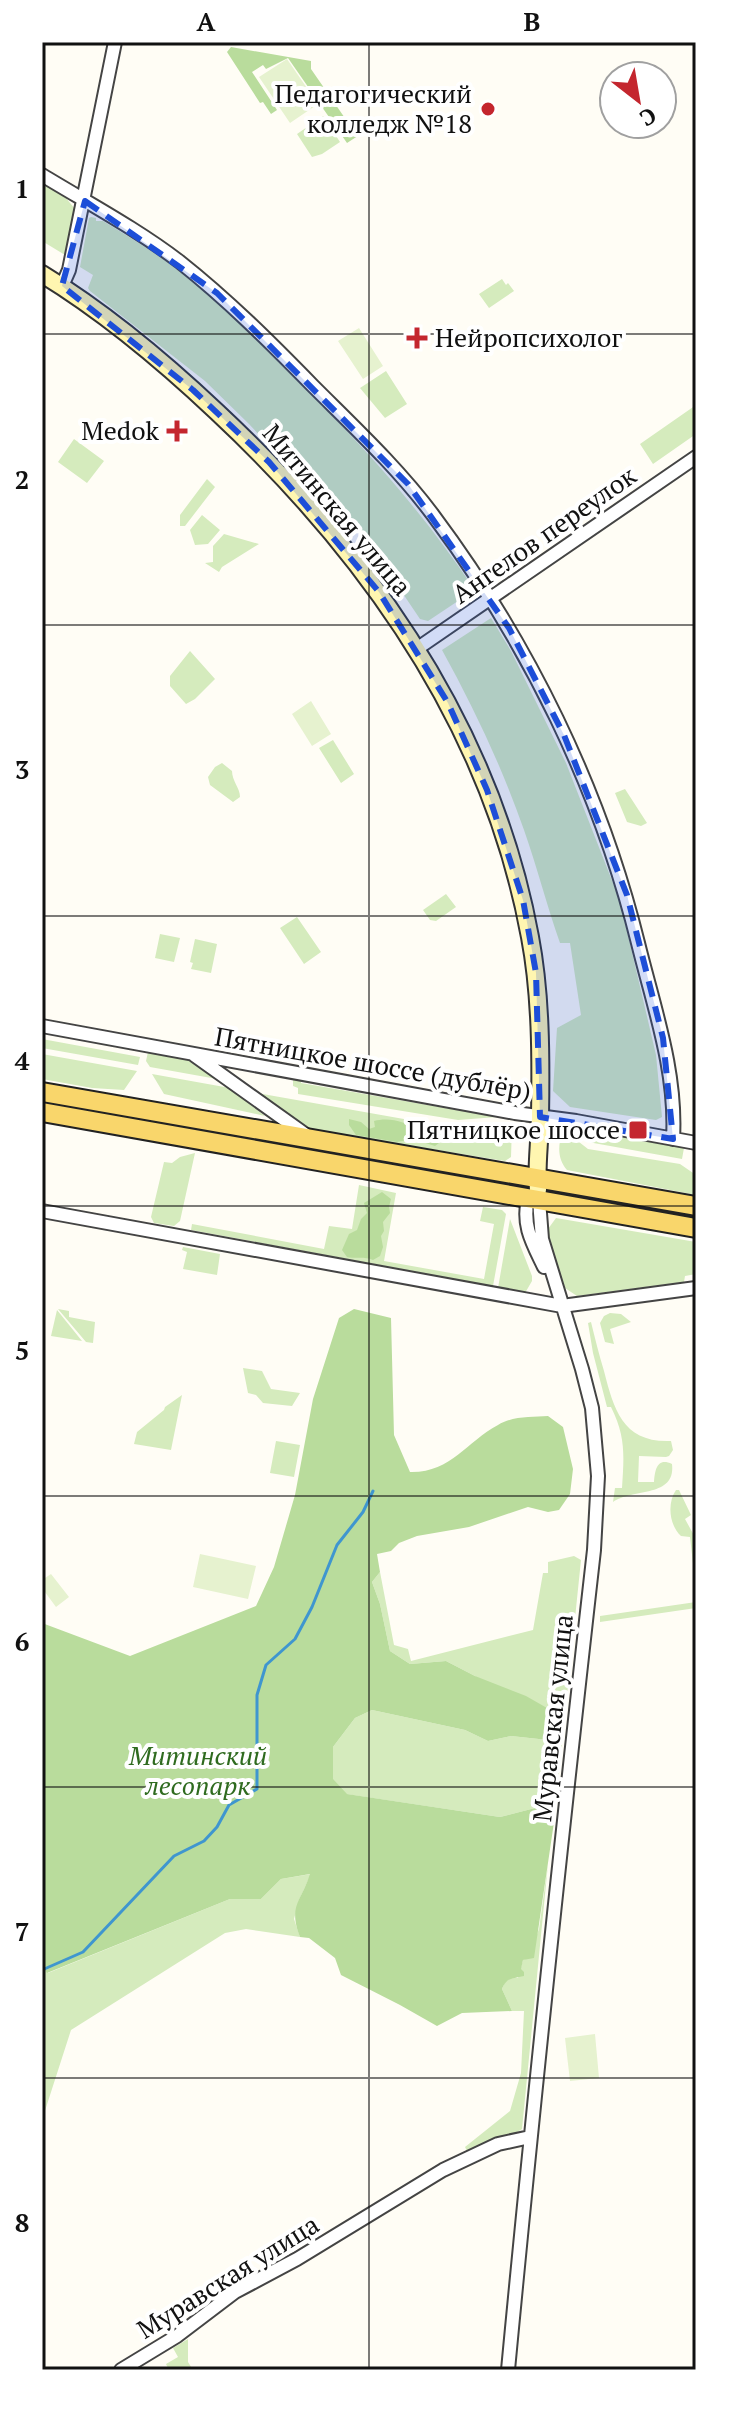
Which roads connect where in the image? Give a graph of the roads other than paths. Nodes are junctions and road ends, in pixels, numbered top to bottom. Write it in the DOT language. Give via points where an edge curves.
graph roads {
  1 [pos="115,42"];
  2 [pos="42,175"];
  3 [pos="85,201"];
  4 [pos="42,274"];
  5 [pos="62,286"];
  6 [pos="696,457"];
  7 [pos="490,599"];
  8 [pos="418,648"];
  9 [pos="42,1026"];
  10 [pos="192,1053"];
  11 [pos="42,1092"];
  12 [pos="42,1112"];
  13 [pos="540,1117"];
  14 [pos="673,1139"];
  15 [pos="316,1141"];
  16 [pos="696,1143"];
  17 [pos="537,1180"];
  18 [pos="533,1199"];
  19 [pos="696,1206"];
  20 [pos="42,1211"];
  21 [pos="696,1228"];
  22 [pos="696,1288"];
  23 [pos="562,1306"];
  24 [pos="530,2137"];
  25 [pos="121,2370"];
  26 [pos="508,2370"];
  1 -- 3 [label="street"];
  2 -- 3 [label="street"];
  3 -- 5 [label="street"];
  3 -- 7 [label="street" via="179,262 259,331 408,484"];
  4 -- 5 [label="main road, Митинская улица"];
  5 -- 8 [label="main road, Митинская улица" via="171,371 269,462 352,557"];
  6 -- 7 [label="street, Ангелов переулок"];
  7 -- 8 [label="street, Ангелов переулок"];
  7 -- 14 [label="street" via="564,735 622,880 663,1038"];
  8 -- 13 [label="main road, Митинская улица" via="478,769 523,900 536,973"];
  9 -- 10 [label="street, Пятницкое шоссе (дублёр)"];
  10 -- 13 [label="street, Пятницкое шоссе (дублёр)"];
  10 -- 15 [label="street"];
  11 -- 15 [label="main road"];
  12 -- 18 [label="main road"];
  13 -- 14 [label="street, Пятницкое шоссе (дублёр)"];
  13 -- 17 [label="main road, Митинская улица"];
  14 -- 16 [label="street, Пятницкое шоссе (дублёр)"];
  15 -- 17 [label="main road"];
  17 -- 18 [label="main road, Митинская улица"];
  17 -- 19 [label="main road"];
  18 -- 21 [label="main road"];
  18 -- 23 [label="street, Муравская улица"];
  20 -- 23 [label="street"];
  22 -- 23 [label="street"];
  23 -- 24 [label="street, Муравская улица" via="592,1408 598,1476"];
  24 -- 25 [label="street, Муравская улица" via="498,2144 443,2170 235,2292"];
  24 -- 26 [label="street, Муравская улица"];
}
